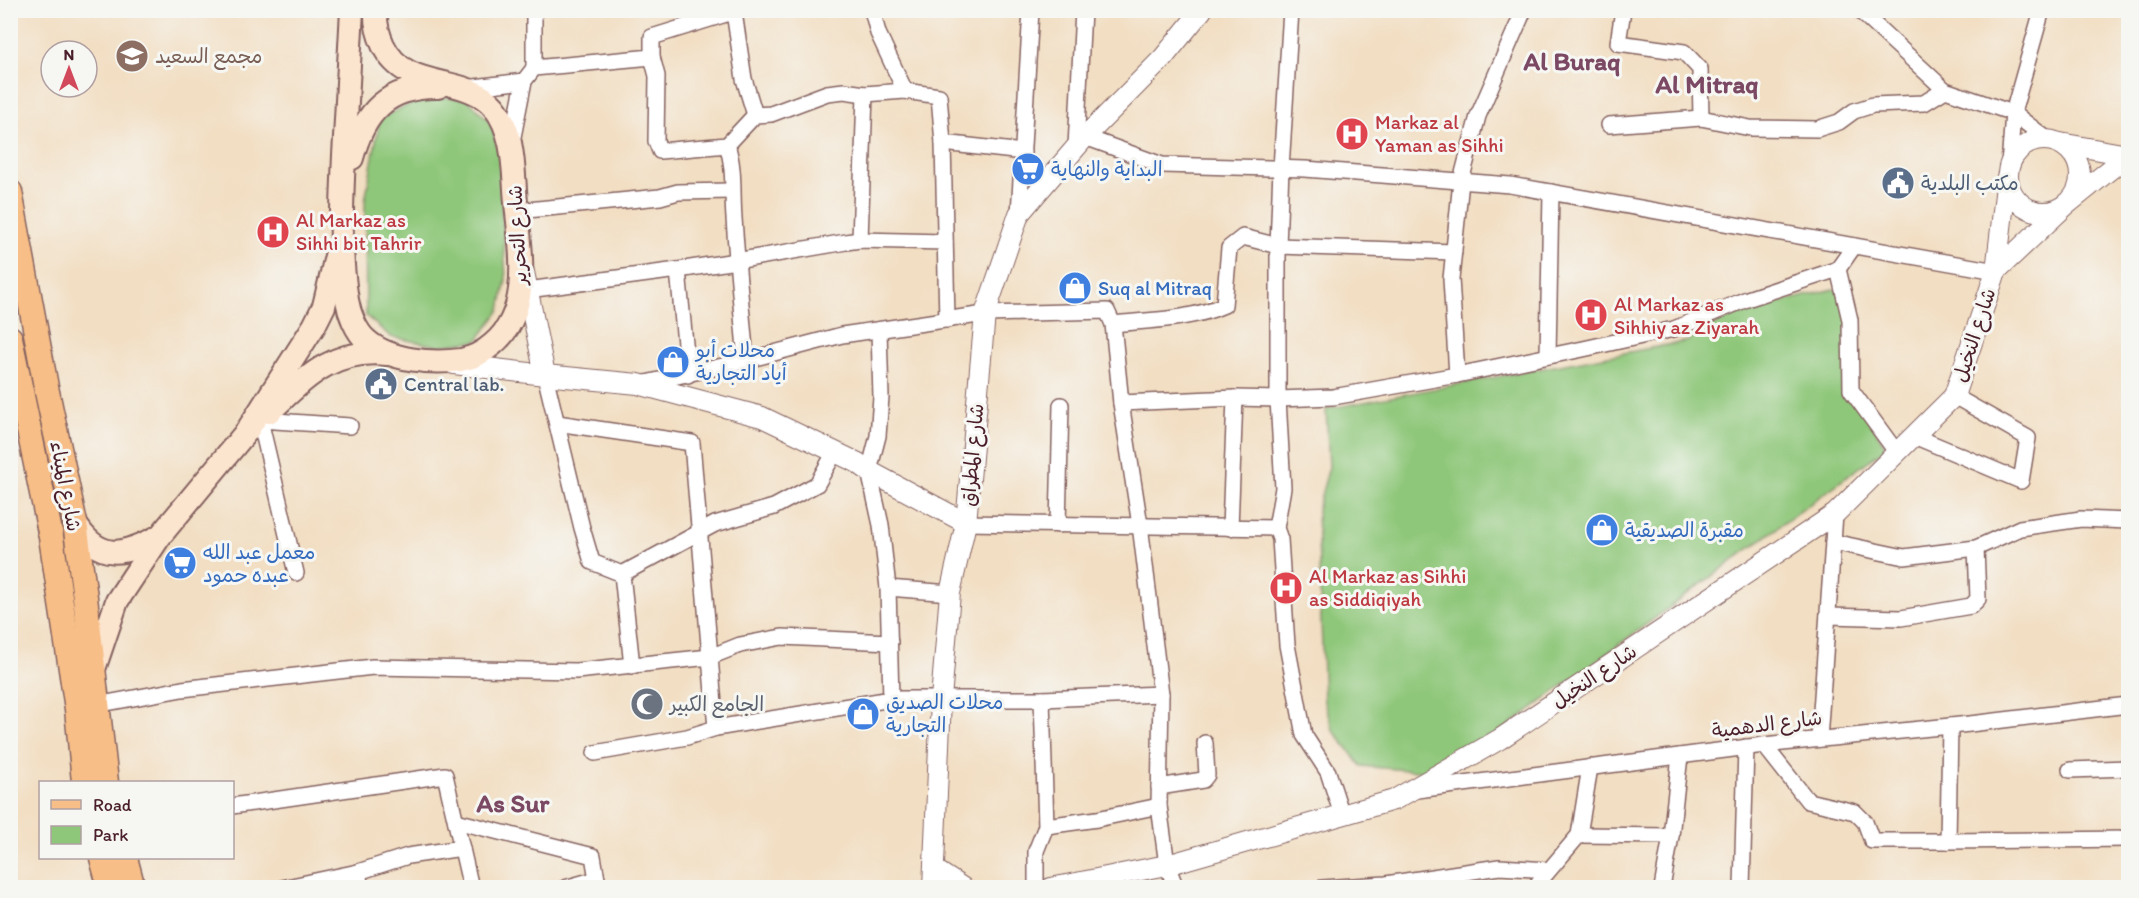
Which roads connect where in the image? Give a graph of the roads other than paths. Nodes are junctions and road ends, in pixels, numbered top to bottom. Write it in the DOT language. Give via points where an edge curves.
graph roads {
  1 [pos="352,10"];
  2 [pos="376,10"];
  3 [pos="534,10"];
  4 [pos="872,10"];
  5 [pos="1031,10"];
  6 [pos="1083,10"];
  7 [pos="1202,10"];
  8 [pos="1291,10"];
  9 [pos="1524,10"];
  10 [pos="1623,10"];
  11 [pos="1859,10"];
  12 [pos="2042,10"];
  13 [pos="737,11"];
  14 [pos="652,57"];
  15 [pos="534,68"];
  16 [pos="524,81"];
  17 [pos="463,88"];
  18 [pos="1945,90"];
  19 [pos="905,91"];
  20 [pos="865,94"];
  21 [pos="2013,113"];
  22 [pos="755,115"];
  23 [pos="1701,118"];
  24 [pos="1609,125"];
  25 [pos="2052,141"];
  26 [pos="1081,142"];
  27 [pos="943,143"];
  28 [pos="727,145"];
  29 [pos="511,148"];
  30 [pos="1023,152"];
  31 [pos="2128,155"];
  32 [pos="1281,168"];
  33 [pos="2008,171"];
  34 [pos="1461,181"];
  35 [pos="732,191"];
  36 [pos="10,192"];
  37 [pos="1551,192"];
  38 [pos="342,195"];
  39 [pos="2065,206"];
  40 [pos="517,211"];
  41 [pos="1019,214"];
  42 [pos="341,225"];
  43 [pos="860,240"];
  44 [pos="945,242"];
  45 [pos="1278,246"];
  46 [pos="1854,246"];
  47 [pos="1454,252"];
  48 [pos="736,261"];
  49 [pos="1838,269"];
  50 [pos="678,270"];
  51 [pos="1996,271"];
  52 [pos="524,290"];
  53 [pos="985,314"];
  54 [pos="947,321"];
  55 [pos="1113,324"];
  56 [pos="879,331"];
  57 [pos="10,338"];
  58 [pos="390,354"];
  59 [pos="1548,356"];
  60 [pos="746,361"];
  61 [pos="444,362"];
  62 [pos="545,375"];
  63 [pos="688,375"];
  64 [pos="1457,375"];
  65 [pos="638,384"];
  66 [pos="1954,396"];
  67 [pos="1235,398"];
  68 [pos="1278,399"];
  69 [pos="1121,403"];
  70 [pos="1061,405"];
  71 [pos="557,423"];
  72 [pos="254,425"];
  73 [pos="350,426"];
  74 [pos="1914,436"];
  75 [pos="835,452"];
  76 [pos="1898,453"];
  77 [pos="869,471"];
  78 [pos="1835,514"];
  79 [pos="2128,521"];
  80 [pos="75,523"];
  81 [pos="966,523"];
  82 [pos="1058,525"];
  83 [pos="1140,525"];
  84 [pos="1230,528"];
  85 [pos="1276,528"];
  86 [pos="700,532"];
  87 [pos="160,536"];
  88 [pos="1833,542"];
  89 [pos="1976,548"];
  90 [pos="296,573"];
  91 [pos="622,574"];
  92 [pos="888,588"];
  93 [pos="950,593"];
  94 [pos="1828,616"];
  95 [pos="890,642"];
  96 [pos="710,657"];
  97 [pos="632,666"];
  98 [pos="93,672"];
  99 [pos="1161,694"];
  100 [pos="891,699"];
  101 [pos="941,699"];
  102 [pos="1042,699"];
  103 [pos="96,705"];
  104 [pos="2128,705"];
  105 [pos="1950,726"];
  106 [pos="717,728"];
  107 [pos="1819,739"];
  108 [pos="1205,743"];
  109 [pos="1764,745"];
  110 [pos="1746,747"];
  111 [pos="595,753"];
  112 [pos="1680,756"];
  113 [pos="1590,767"];
  114 [pos="2128,768"];
  115 [pos="2070,770"];
  116 [pos="84,781"];
  117 [pos="106,781"];
  118 [pos="1159,788"];
  119 [pos="1412,790"];
  120 [pos="234,806"];
  121 [pos="1159,806"];
  122 [pos="1342,816"];
  123 [pos="456,821"];
  124 [pos="1046,826"];
  125 [pos="1579,835"];
  126 [pos="1671,836"];
  127 [pos="2128,839"];
  128 [pos="1948,841"];
  129 [pos="462,848"];
  130 [pos="102,859"];
  131 [pos="125,859"];
  132 [pos="1167,865"];
  133 [pos="1548,870"];
  134 [pos="358,872"];
  135 [pos="934,878"];
  136 [pos="598,883"];
  137 [pos="1386,886"];
  138 [pos="110,888"];
  139 [pos="133,888"];
  140 [pos="282,888"];
  141 [pos="361,888"];
  142 [pos="471,888"];
  143 [pos="565,888"];
  144 [pos="963,888"];
  145 [pos="1035,888"];
  146 [pos="1051,888"];
  147 [pos="1176,888"];
  148 [pos="1322,888"];
  149 [pos="1533,888"];
  150 [pos="1662,888"];
  151 [pos="1742,888"];
  1 -- 38 [label="main road, شارع التحرير"];
  2 -- 17 [label="main road, شارع التحرير" via="378,34 396,63 426,80"];
  3 -- 15 [label="street"];
  4 -- 19 [label="street" via="878,33"];
  5 -- 30 [label="street"];
  6 -- 26 [label="street"];
  7 -- 26 [label="street, شارع المطراق" via="1163,58"];
  8 -- 32 [label="street"];
  9 -- 34 [label="street" via="1478,116"];
  10 -- 23 [label="street" via="1618,44 1684,52 1700,69"];
  11 -- 18 [label="street"];
  12 -- 21 [label="street"];
  13 -- 14 [label="street" via="652,37"];
  13 -- 22 [label="street" via="744,79"];
  14 -- 15 [label="street"];
  14 -- 28 [label="street" via="657,76 656,141 660,151"];
  15 -- 16 [label="street"];
  16 -- 17 [label="street"];
  16 -- 29 [label="street"];
  17 -- 29 [label="main road, شارع التحرير" via="482,95 494,108 505,125"];
  17 -- 38 [label="main road" via="423,87 404,91 374,110 357,141"];
  18 -- 21 [label="street"];
  18 -- 23 [label="street" via="1924,103 1863,108 1817,129 1750,128"];
  19 -- 20 [label="street"];
  19 -- 27 [label="street" via="939,96"];
  20 -- 22 [label="street" via="827,93 771,114"];
  20 -- 43 [label="street"];
  21 -- 25 [label="street"];
  21 -- 33 [label="street"];
  22 -- 28 [label="street"];
  23 -- 24 [label="street"];
  25 -- 31 [label="street"];
  25 -- 33 [label="street" via="2024,146 2015,154"];
  25 -- 39 [label="street" via="2067,149 2080,171 2074,196"];
  26 -- 32 [label="street" via="1162,165"];
  26 -- 41 [label="street, شارع المطراق"];
  27 -- 30 [label="street"];
  27 -- 44 [label="street"];
  28 -- 35 [label="street" via="732,159"];
  29 -- 40 [label="main road, شارع التحرير"];
  30 -- 41 [label="street"];
  31 -- 39 [label="street"];
  32 -- 34 [label="street"];
  32 -- 45 [label="street"];
  33 -- 39 [label="street" via="2009,188 2022,206 2043,212"];
  33 -- 51 [label="street, شارع النخيل"];
  34 -- 37 [label="street"];
  34 -- 47 [label="street"];
  35 -- 40 [label="street" via="678,192"];
  35 -- 48 [label="street"];
  36 -- 80 [label="main road, شارع الميناء"];
  37 -- 46 [label="street"];
  37 -- 59 [label="street"];
  38 -- 42 [label="main road, شارع التحرير"];
  39 -- 51 [label="street"];
  40 -- 52 [label="main road, شارع التحرير"];
  41 -- 53 [label="street, شارع المطراق"];
  42 -- 58 [label="main road, شارع التحرير" via="347,303 367,341"];
  42 -- 72 [label="main road" via="324,306"];
  43 -- 44 [label="street"];
  43 -- 48 [label="street"];
  44 -- 54 [label="street"];
  45 -- 47 [label="street"];
  45 -- 55 [label="street" via="1243,237 1229,248 1224,305 1213,310"];
  45 -- 68 [label="street"];
  46 -- 49 [label="street"];
  46 -- 51 [label="street"];
  47 -- 64 [label="street"];
  48 -- 50 [label="street"];
  48 -- 60 [label="street"];
  49 -- 59 [label="street" via="1747,298 1674,329"];
  49 -- 76 [label="street" via="1850,320 1851,390"];
  50 -- 52 [label="street"];
  50 -- 63 [label="street"];
  51 -- 66 [label="street, شارع النخيل"];
  52 -- 61 [label="main road, شارع التحرير" via="502,337 468,359"];
  52 -- 62 [label="street"];
  53 -- 54 [label="street"];
  53 -- 55 [label="street" via="1107,311"];
  53 -- 81 [label="street, شارع المطراق"];
  54 -- 56 [label="street"];
  55 -- 69 [label="street"];
  56 -- 60 [label="street" via="842,335"];
  56 -- 77 [label="street" via="881,397 878,436"];
  57 -- 116 [label="main road" via="51,537"];
  58 -- 61 [label="main road, شارع التحرير" via="416,361"];
  58 -- 72 [label="main road" via="361,353 327,363"];
  59 -- 64 [label="street"];
  60 -- 63 [label="street"];
  61 -- 62 [label="street, شارع المطراق"];
  62 -- 65 [label="street, شارع المطراق"];
  62 -- 71 [label="street"];
  63 -- 65 [label="street"];
  64 -- 68 [label="street" via="1333,397"];
  65 -- 75 [label="street, شارع المطراق" via="762,417"];
  66 -- 74 [label="street, شارع النخيل"];
  66 -- 74 [label="street" via="2028,438 2020,481"];
  67 -- 68 [label="street"];
  67 -- 69 [label="street"];
  67 -- 84 [label="street"];
  68 -- 85 [label="street" via="1283,488"];
  69 -- 83 [label="street"];
  70 -- 82 [label="street"];
  71 -- 86 [label="street" via="692,443"];
  71 -- 91 [label="street" via="592,562"];
  72 -- 73 [label="street"];
  72 -- 87 [label="main road"];
  72 -- 90 [label="street"];
  74 -- 76 [label="street, شارع النخيل"];
  75 -- 77 [label="street, شارع المطراق"];
  75 -- 86 [label="street" via="817,484 774,507"];
  76 -- 78 [label="street, شارع النخيل"];
  77 -- 81 [label="street, شارع المطراق"];
  77 -- 92 [label="street" via="881,525"];
  78 -- 88 [label="street"];
  78 -- 119 [label="street, شارع النخيل" via="1500,739"];
  79 -- 89 [label="street" via="2081,519 2020,528"];
  80 -- 87 [label="main road" via="83,537 104,550 131,549"];
  80 -- 98 [label="main road, شارع الميناء"];
  81 -- 82 [label="street"];
  81 -- 93 [label="street"];
  82 -- 83 [label="street"];
  83 -- 84 [label="street"];
  83 -- 99 [label="street"];
  84 -- 85 [label="street"];
  85 -- 122 [label="street" via="1287,645 1304,735 1328,772"];
  86 -- 91 [label="street"];
  86 -- 96 [label="street"];
  87 -- 98 [label="main road" via="117,601"];
  88 -- 89 [label="street" via="1904,557"];
  88 -- 94 [label="street"];
  89 -- 94 [label="street" via="1978,599 1971,606 1901,618"];
  91 -- 97 [label="street"];
  92 -- 93 [label="street"];
  92 -- 95 [label="street"];
  93 -- 101 [label="street"];
  94 -- 107 [label="street"];
  95 -- 96 [label="street" via="782,637 740,645"];
  95 -- 100 [label="street"];
  96 -- 97 [label="street"];
  96 -- 106 [label="street"];
  97 -- 103 [label="street" via="576,672 373,667 182,688"];
  98 -- 103 [label="main road, شارع الميناء"];
  99 -- 102 [label="street"];
  99 -- 118 [label="street"];
  100 -- 101 [label="street"];
  100 -- 106 [label="street"];
  101 -- 102 [label="street"];
  101 -- 135 [label="street"];
  102 -- 124 [label="street"];
  103 -- 117 [label="main road, شارع الميناء"];
  104 -- 105 [label="street, شارع الدهمية"];
  105 -- 107 [label="street, شارع الدهمية"];
  105 -- 128 [label="street"];
  106 -- 111 [label="street"];
  107 -- 109 [label="street, شارع الدهمية"];
  108 -- 118 [label="street" via="1207,775 1203,780"];
  109 -- 110 [label="street, شارع الدهمية"];
  109 -- 128 [label="street" via="1808,801 1855,812 1865,822 1872,841"];
  110 -- 112 [label="street, شارع الدهمية"];
  110 -- 151 [label="street"];
  112 -- 113 [label="street, شارع الدهمية"];
  112 -- 126 [label="street"];
  113 -- 119 [label="street, شارع الدهمية"];
  113 -- 125 [label="street"];
  114 -- 115 [label="street"];
  118 -- 121 [label="street"];
  119 -- 122 [label="street, شارع النخيل" via="1394,800"];
  120 -- 123 [label="street" via="445,775"];
  121 -- 124 [label="street"];
  121 -- 132 [label="street"];
  122 -- 132 [label="street, شارع النخيل"];
  123 -- 129 [label="street"];
  123 -- 136 [label="street" via="592,856"];
  124 -- 145 [label="street" via="1035,851"];
  125 -- 126 [label="street"];
  125 -- 133 [label="street"];
  126 -- 150 [label="street"];
  127 -- 128 [label="street"];
  129 -- 134 [label="street" via="408,856"];
  129 -- 142 [label="street"];
  130 -- 138 [label="main road"];
  131 -- 139 [label="main road"];
  132 -- 146 [label="street, شارع النخيل"];
  132 -- 147 [label="street"];
  133 -- 137 [label="street" via="1499,867"];
  133 -- 149 [label="street"];
  134 -- 140 [label="street"];
  134 -- 141 [label="street"];
  135 -- 144 [label="street"];
  136 -- 143 [label="street"];
  137 -- 148 [label="street"];
}
